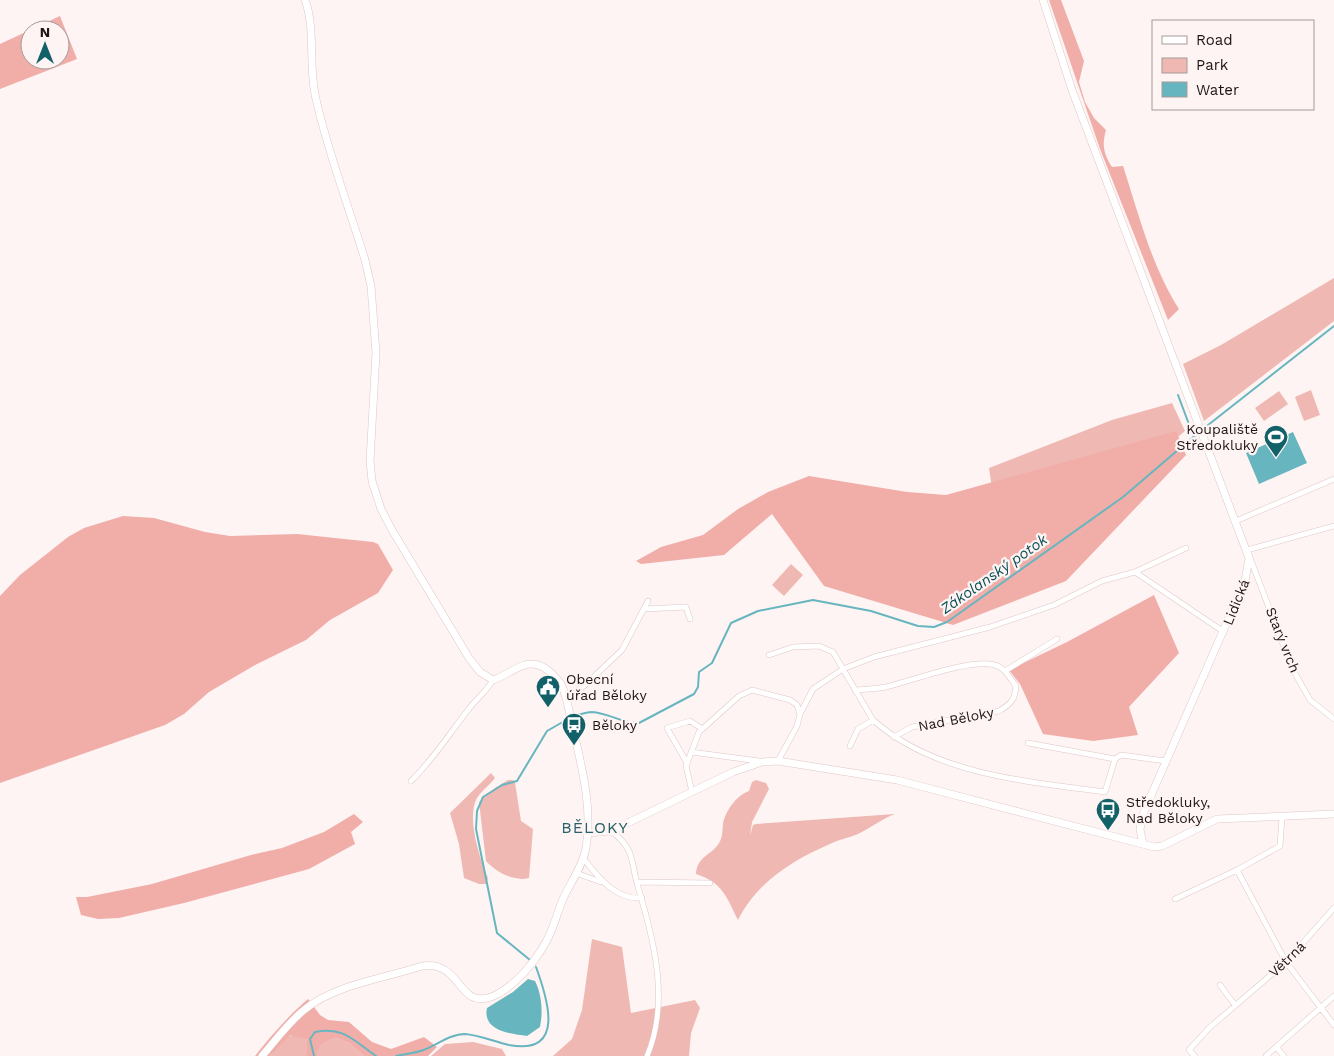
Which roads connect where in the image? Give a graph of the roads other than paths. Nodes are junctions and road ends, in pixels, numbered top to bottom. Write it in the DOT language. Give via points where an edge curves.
graph roads {
  1 [pos="305,0"];
  2 [pos="1043,0"];
  3 [pos="1334,479"];
  4 [pos="1236,520"];
  5 [pos="1334,526"];
  6 [pos="1186,548"];
  7 [pos="1247,550"];
  8 [pos="1136,572"];
  9 [pos="648,601"];
  10 [pos="644,609"];
  11 [pos="690,619"];
  12 [pos="1224,632"];
  13 [pos="1057,639"];
  14 [pos="769,655"];
  15 [pos="843,669"];
  16 [pos="1005,671"];
  17 [pos="492,680"];
  18 [pos="855,690"];
  19 [pos="566,698"];
  20 [pos="800,714"];
  21 [pos="1334,719"];
  22 [pos="872,720"];
  23 [pos="701,728"];
  24 [pos="894,737"];
  25 [pos="1028,743"];
  26 [pos="850,746"];
  27 [pos="691,752"];
  28 [pos="1115,759"];
  29 [pos="778,761"];
  30 [pos="1166,761"];
  31 [pos="762,762"];
  32 [pos="687,763"];
  33 [pos="411,781"];
  34 [pos="692,792"];
  35 [pos="1334,814"];
  36 [pos="1282,817"];
  37 [pos="611,831"];
  38 [pos="587,833"];
  39 [pos="1143,844"];
  40 [pos="583,858"];
  41 [pos="1237,870"];
  42 [pos="576,873"];
  43 [pos="602,882"];
  44 [pos="637,882"];
  45 [pos="710,883"];
  46 [pos="642,898"];
  47 [pos="1175,899"];
  48 [pos="1334,908"];
  49 [pos="1286,962"];
  50 [pos="1220,985"];
  51 [pos="1334,996"];
  52 [pos="1235,1005"];
  53 [pos="1321,1009"];
  54 [pos="1334,1025"];
  55 [pos="1276,1047"];
  56 [pos="262,1056"];
  57 [pos="647,1056"];
  58 [pos="1195,1056"];
  59 [pos="1266,1056"];
  60 [pos="1284,1056"];
  1 -- 17 [label="street" via="309,11 310,68 316,99 366,260 371,286 376,352 370,461 374,489 392,530 469,658 480,672"];
  2 -- 4 [label="street, Lidická" via="1072,90"];
  3 -- 4 [label="street"];
  4 -- 7 [label="street, Lidická"];
  5 -- 7 [label="street"];
  6 -- 8 [label="street"];
  7 -- 12 [label="street, Lidická" via="1248,574"];
  7 -- 21 [label="street, Starý vrch" via="1292,668 1310,700"];
  8 -- 12 [label="street"];
  8 -- 15 [label="street" via="1102,581 1054,604 990,627 874,657"];
  9 -- 10 [label="street"];
  10 -- 11 [label="street" via="686,607"];
  10 -- 19 [label="street" via="622,650 584,686"];
  12 -- 30 [label="street, Lidická"];
  13 -- 16 [label="street"];
  14 -- 15 [label="street, Nad Běloky" via="793,647 819,646 833,652"];
  15 -- 18 [label="street, Nad Běloky"];
  15 -- 20 [label="street" via="813,689"];
  16 -- 18 [label="street" via="984,663 884,687"];
  16 -- 24 [label="street, Nad Běloky" via="1016,686 1016,696 1011,704 999,711 912,727"];
  17 -- 19 [label="street" via="527,664 537,664 557,680"];
  17 -- 33 [label="street" via="428,765"];
  18 -- 22 [label="street, Nad Běloky"];
  19 -- 38 [label="street" via="585,780"];
  20 -- 23 [label="street" via="797,705 790,700 752,690 739,696"];
  20 -- 29 [label="street"];
  22 -- 24 [label="street, Nad Běloky"];
  22 -- 26 [label="street" via="858,729"];
  23 -- 27 [label="street"];
  23 -- 32 [label="street" via="690,721 667,728"];
  24 -- 28 [label="street, Nad Běloky" via="933,757 976,770 1105,792"];
  25 -- 28 [label="street"];
  27 -- 31 [label="street"];
  27 -- 32 [label="street"];
  28 -- 30 [label="street" via="1126,754"];
  29 -- 31 [label="street"];
  29 -- 39 [label="street" via="896,780"];
  30 -- 39 [label="street, Lidická" via="1140,823"];
  31 -- 34 [label="street"];
  32 -- 34 [label="street"];
  34 -- 37 [label="street"];
  35 -- 36 [label="street"];
  36 -- 39 [label="street" via="1217,819 1162,846"];
  36 -- 41 [label="street" via="1280,846"];
  37 -- 38 [label="street"];
  37 -- 44 [label="street" via="626,842 634,861"];
  38 -- 40 [label="street"];
  40 -- 42 [label="street"];
  40 -- 43 [label="street"];
  41 -- 47 [label="street"];
  41 -- 49 [label="street"];
  42 -- 43 [label="street"];
  42 -- 56 [label="street" via="534,962 502,992 475,998 467,995 444,968 433,964 422,966 333,993 313,1004 293,1020"];
  43 -- 46 [label="street" via="630,899"];
  44 -- 45 [label="street"];
  44 -- 46 [label="street"];
  46 -- 57 [label="street" via="652,929 659,1012"];
  48 -- 49 [label="street, Větrná"];
  49 -- 52 [label="street, Větrná"];
  49 -- 53 [label="street"];
  50 -- 52 [label="street"];
  51 -- 53 [label="street"];
  52 -- 58 [label="street, Větrná" via="1189,1050"];
  53 -- 54 [label="street"];
  53 -- 55 [label="street"];
  55 -- 59 [label="street"];
  55 -- 60 [label="street"];
}
